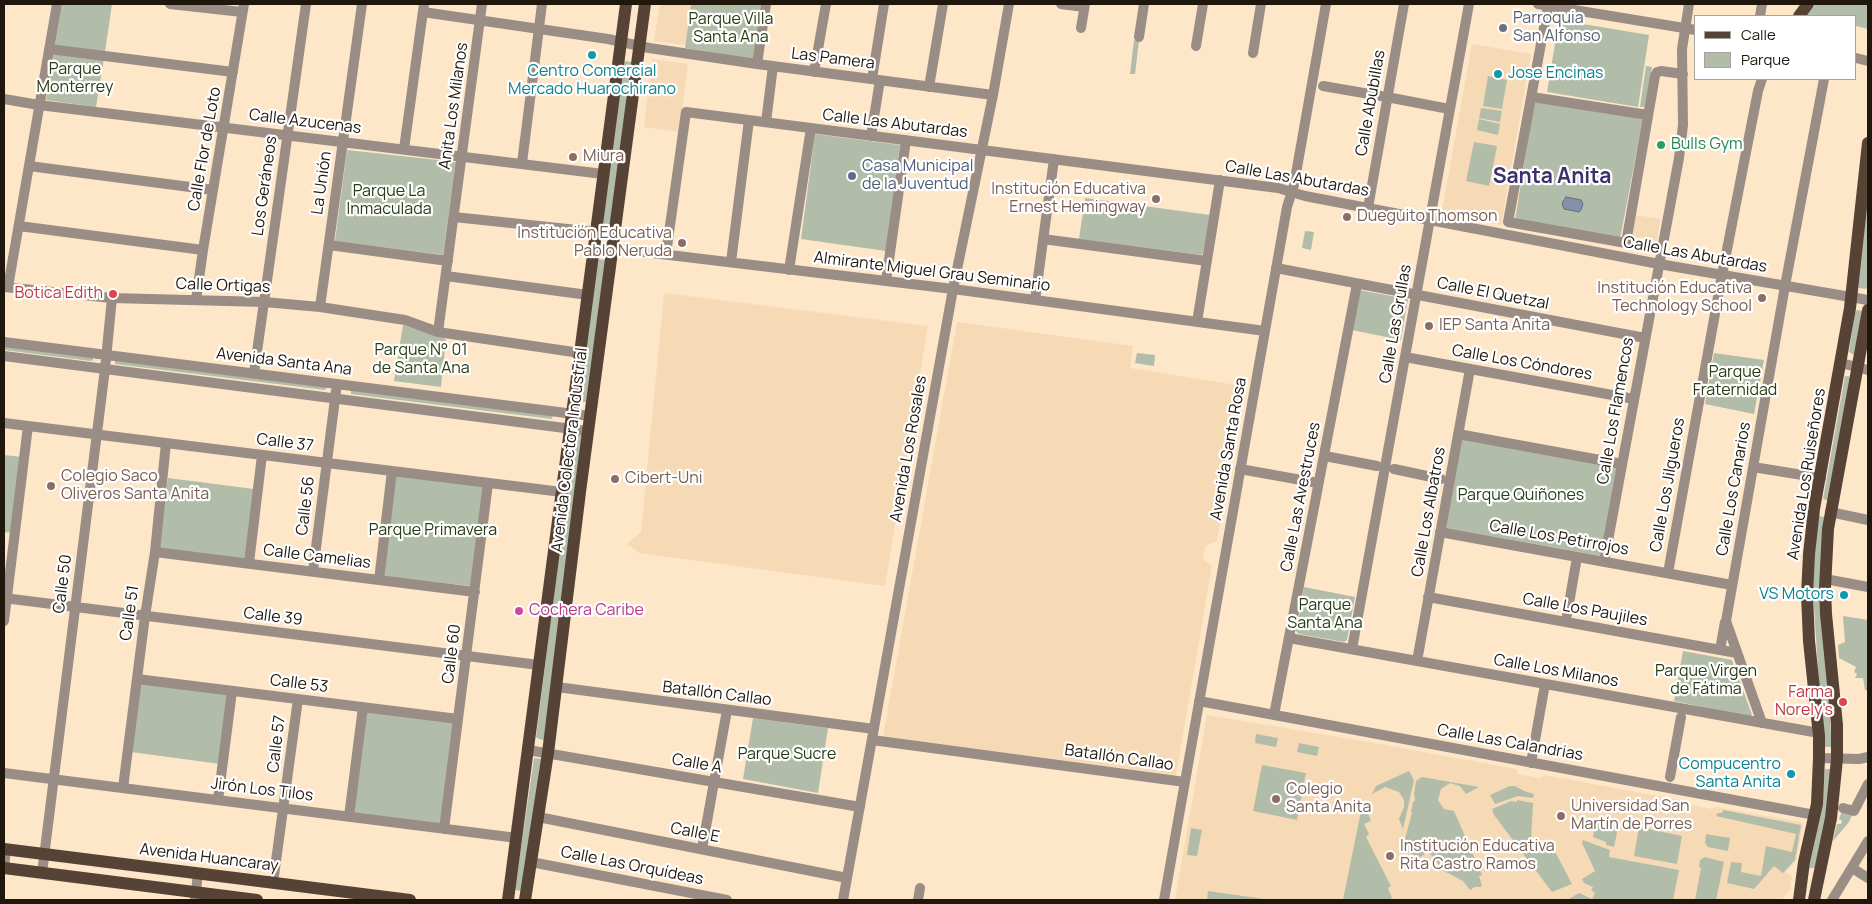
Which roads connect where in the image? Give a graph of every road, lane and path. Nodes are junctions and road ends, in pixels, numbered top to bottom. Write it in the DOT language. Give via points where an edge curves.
graph roads {
  1 [pos="57,4"];
  2 [pos="170,4"];
  3 [pos="306,4"];
  4 [pos="362,4"];
  5 [pos="482,4"];
  6 [pos="542,4"];
  7 [pos="626,4"];
  8 [pos="645,4"];
  9 [pos="766,4"];
  10 [pos="826,4"];
  11 [pos="884,4"];
  12 [pos="943,4"];
  13 [pos="1009,4"];
  14 [pos="1061,4"];
  15 [pos="1144,4"];
  16 [pos="1203,4"];
  17 [pos="1262,4"];
  18 [pos="1326,4"];
  19 [pos="1404,4"];
  20 [pos="1470,4"];
  21 [pos="1689,4"];
  22 [pos="1808,4"];
  23 [pos="1084,5"];
  24 [pos="1543,5"];
  25 [pos="1575,7"];
  26 [pos="243,8"];
  27 [pos="423,8"];
  28 [pos="1800,15"];
  29 [pos="480,20"];
  30 [pos="1081,28"];
  31 [pos="539,29"];
  32 [pos="1690,29"];
  33 [pos="1139,37"];
  34 [pos="621,42"];
  35 [pos="639,46"];
  36 [pos="1196,46"];
  37 [pos="49,49"];
  38 [pos="1253,53"];
  39 [pos="756,64"];
  40 [pos="773,66"];
  41 [pos="233,72"];
  42 [pos="814,72"];
  43 [pos="1683,74"];
  44 [pos="876,80"];
  45 [pos="1762,80"];
  46 [pos="1824,80"];
  47 [pos="1323,86"];
  48 [pos="929,87"];
  49 [pos="993,95"];
  50 [pos="1381,96"];
  51 [pos="1532,97"];
  52 [pos="1392,98"];
  53 [pos="4,99"];
  54 [pos="40,105"];
  55 [pos="1444,108"];
  56 [pos="1648,115"];
  57 [pos="749,120"];
  58 [pos="766,122"];
  59 [pos="224,127"];
  60 [pos="811,128"];
  61 [pos="288,134"];
  62 [pos="871,136"];
  63 [pos="906,140"];
  64 [pos="343,141"];
  65 [pos="1868,143"];
  66 [pos="404,149"];
  67 [pos="982,150"];
  68 [pos="462,156"];
  69 [pos="1054,159"];
  70 [pos="522,163"];
  71 [pos="29,166"];
  72 [pos="603,174"];
  73 [pos="1220,180"];
  74 [pos="213,190"];
  75 [pos="1292,192"];
  76 [pos="1368,208"];
  77 [pos="454,217"];
  78 [pos="1430,219"];
  79 [pos="19,226"];
  80 [pos="596,232"];
  81 [pos="1043,239"];
  82 [pos="329,245"];
  83 [pos="594,246"];
  84 [pos="612,248"];
  85 [pos="203,250"];
  86 [pos="666,254"];
  87 [pos="448,261"];
  88 [pos="1207,261"];
  89 [pos="731,262"];
  90 [pos="1659,264"];
  91 [pos="1276,268"];
  92 [pos="790,270"];
  93 [pos="1722,275"];
  94 [pos="446,276"];
  95 [pos="886,281"];
  96 [pos="1357,284"];
  97 [pos="1785,286"];
  98 [pos="6,287"];
  99 [pos="953,289"];
  100 [pos="588,295"];
  101 [pos="1416,295"];
  102 [pos="1852,297"];
  103 [pos="112,298"];
  104 [pos="196,300"];
  105 [pos="1035,300"];
  106 [pos="1868,300"];
  107 [pos="264,302"];
  108 [pos="320,307"];
  109 [pos="1868,310"];
  110 [pos="1196,322"];
  111 [pos="1265,331"];
  112 [pos="438,332"];
  113 [pos="1645,338"];
  114 [pos="4,342"];
  115 [pos="580,354"];
  116 [pos="106,355"];
  117 [pos="4,356"];
  118 [pos="1405,357"];
  119 [pos="1841,363"];
  120 [pos="105,368"];
  121 [pos="1470,369"];
  122 [pos="1864,369"];
  123 [pos="254,373"];
  124 [pos="337,384"];
  125 [pos="336,398"];
  126 [pos="1634,399"];
  127 [pos="572,414"];
  128 [pos="590,416"];
  129 [pos="4,423"];
  130 [pos="28,426"];
  131 [pos="570,428"];
  132 [pos="588,431"];
  133 [pos="96,434"];
  134 [pos="1458,434"];
  135 [pos="166,443"];
  136 [pos="262,455"];
  137 [pos="1330,457"];
  138 [pos="327,463"];
  139 [pos="1622,464"];
  140 [pos="1377,466"];
  141 [pos="1753,467"];
  142 [pos="1240,469"];
  143 [pos="1394,469"];
  144 [pos="392,471"];
  145 [pos="1820,478"];
  146 [pos="1441,479"];
  147 [pos="488,483"];
  148 [pos="1318,483"];
  149 [pos="562,492"];
  150 [pos="1830,512"];
  151 [pos="1868,520"];
  152 [pos="1440,532"];
  153 [pos="4,534"];
  154 [pos="15,536"];
  155 [pos="155,552"];
  156 [pos="1604,562"];
  157 [pos="249,563"];
  158 [pos="1576,563"];
  159 [pos="313,571"];
  160 [pos="1668,573"];
  161 [pos="1825,579"];
  162 [pos="379,580"];
  163 [pos="1732,585"];
  164 [pos="1868,587"];
  165 [pos="475,592"];
  166 [pos="1428,597"];
  167 [pos="5,598"];
  168 [pos="75,606"];
  169 [pos="1567,614"];
  170 [pos="145,616"];
  171 [pos="4,621"];
  172 [pos="1726,621"];
  173 [pos="1289,638"];
  174 [pos="1352,649"];
  175 [pos="1720,650"];
  176 [pos="1737,653"];
  177 [pos="466,656"];
  178 [pos="1417,661"];
  179 [pos="539,665"];
  180 [pos="137,679"];
  181 [pos="1545,684"];
  182 [pos="557,688"];
  183 [pos="232,691"];
  184 [pos="298,699"];
  185 [pos="1199,701"];
  186 [pos="363,707"];
  187 [pos="727,710"];
  188 [pos="1274,715"];
  189 [pos="458,718"];
  190 [pos="1681,718"];
  191 [pos="1762,723"];
  192 [pos="874,730"];
  193 [pos="1818,733"];
  194 [pos="872,740"];
  195 [pos="528,750"];
  196 [pos="548,753"];
  197 [pos="1868,757"];
  198 [pos="1819,758"];
  199 [pos="1838,759"];
  200 [pos="1531,762"];
  201 [pos="4,773"];
  202 [pos="1670,777"];
  203 [pos="54,779"];
  204 [pos="714,782"];
  205 [pos="1185,782"];
  206 [pos="1868,784"];
  207 [pos="123,788"];
  208 [pos="218,800"];
  209 [pos="860,807"];
  210 [pos="284,808"];
  211 [pos="1843,808"];
  212 [pos="1815,815"];
  213 [pos="348,817"];
  214 [pos="538,817"];
  215 [pos="444,829"];
  216 [pos="516,838"];
  217 [pos="1868,841"];
  218 [pos="5,849"];
  219 [pos="702,849"];
  220 [pos="45,854"];
  221 [pos="531,862"];
  222 [pos="4,868"];
  223 [pos="1852,868"];
  224 [pos="42,873"];
  225 [pos="198,873"];
  226 [pos="847,878"];
  227 [pos="1868,878"];
  228 [pos="274,883"];
  229 [pos="920,888"];
  230 [pos="195,896"];
  231 [pos="257,900"];
  232 [pos="410,900"];
  233 [pos="508,900"];
  234 [pos="525,900"];
  235 [pos="727,900"];
  236 [pos="843,900"];
  237 [pos="918,900"];
  238 [pos="1164,900"];
  239 [pos="1799,900"];
  240 [pos="1814,900"];
  241 [pos="1832,900"];
  1 -- 37 [label="street"];
  2 -- 26 [label="street"];
  3 -- 61 [label="street, Los Geráneos"];
  4 -- 64 [label="street, La Unión"];
  5 -- 29 [label="street, Anita Los Milanos"];
  6 -- 31 [label="street"];
  7 -- 34 [label="main road, Avenida Colectora Industrial"];
  8 -- 35 [label="main road, Avenida Colectora Industrial"];
  9 -- 39 [label="street"];
  10 -- 42 [label="street"];
  11 -- 44 [label="street"];
  12 -- 48 [label="street"];
  13 -- 49 [label="street, Avenida Los Rosales"];
  14 -- 23 [label="street"];
  15 -- 33 [label="street"];
  16 -- 36 [label="street"];
  17 -- 38 [label="street"];
  18 -- 75 [label="street, Avenida Santa Rosa"];
  19 -- 76 [label="street, Calle Abubillas"];
  20 -- 78 [label="street, Calle Las Grullas"];
  21 -- 32 [label="street, Calle Los Flamencos"];
  22 -- 28 [label="main road"];
  23 -- 30 [label="street"];
  24 -- 25 [label="street"];
  24 -- 51 [label="street"];
  25 -- 32 [label="street"];
  26 -- 41 [label="street, Calle Flor de Loto"];
  27 -- 29 [label="street, Las Pamera"];
  27 -- 66 [label="street"];
  29 -- 31 [label="street, Las Pamera"];
  29 -- 68 [label="street, Anita Los Milanos"];
  31 -- 34 [label="street, Las Pamera"];
  31 -- 70 [label="street"];
  32 -- 43 [label="street, Calle Los Flamencos" via="1682,49"];
  34 -- 35 [label="street, Las Pamera"];
  34 -- 72 [label="main road, Avenida Colectora Industrial"];
  35 -- 39 [label="street, Las Pamera"];
  35 -- 84 [label="main road, Avenida Colectora Industrial"];
  37 -- 41 [label="street"];
  37 -- 54 [label="street"];
  39 -- 40 [label="street, Las Pamera"];
  40 -- 42 [label="street, Las Pamera"];
  40 -- 58 [label="street"];
  41 -- 59 [label="street, Calle Flor de Loto"];
  42 -- 44 [label="street, Las Pamera"];
  43 -- 56 [label="street" via="1657,72"];
  43 -- 90 [label="street, Calle Los Flamencos" via="1679,158"];
  44 -- 48 [label="street, Las Pamera"];
  44 -- 62 [label="street"];
  45 -- 93 [label="street, Calle Los Jilgueros"];
  46 -- 97 [label="street, Calle Los Canarios"];
  47 -- 50 [label="street"];
  48 -- 49 [label="street, Las Pamera"];
  49 -- 67 [label="street, Avenida Los Rosales"];
  51 -- 56 [label="street"];
  51 -- 56 [label="street" via="1508,222 1626,243"];
  52 -- 55 [label="street"];
  53 -- 54 [label="street, Calle Azucenas"];
  54 -- 59 [label="street, Calle Azucenas"];
  54 -- 71 [label="street"];
  57 -- 58 [label="street, Calle Las Abutardas"];
  57 -- 86 [label="street, Calle Las Abutardas" via="686,112"];
  57 -- 89 [label="street"];
  58 -- 60 [label="street, Calle Las Abutardas"];
  59 -- 61 [label="street, Calle Azucenas"];
  59 -- 74 [label="street, Calle Flor de Loto"];
  60 -- 62 [label="street, Calle Las Abutardas"];
  60 -- 92 [label="street"];
  61 -- 64 [label="street, Calle Azucenas"];
  61 -- 107 [label="street, Los Geráneos"];
  62 -- 63 [label="street, Calle Las Abutardas"];
  63 -- 67 [label="street, Calle Las Abutardas"];
  63 -- 95 [label="street"];
  64 -- 66 [label="street, Calle Azucenas"];
  64 -- 82 [label="street, La Unión"];
  65 -- 102 [label="main road, Avenida Los Ruiseñores"];
  66 -- 68 [label="street, Calle Azucenas"];
  67 -- 69 [label="street, Calle Las Abutardas"];
  67 -- 99 [label="street, Avenida Los Rosales"];
  68 -- 70 [label="street, Calle Azucenas"];
  68 -- 77 [label="street, Anita Los Milanos"];
  69 -- 73 [label="street, Calle Las Abutardas"];
  69 -- 81 [label="street"];
  70 -- 72 [label="street, Calle Azucenas"];
  71 -- 74 [label="street"];
  71 -- 79 [label="street"];
  72 -- 80 [label="main road, Avenida Colectora Industrial"];
  73 -- 75 [label="street, Calle Las Abutardas"];
  73 -- 88 [label="street"];
  74 -- 85 [label="street, Calle Flor de Loto"];
  75 -- 76 [label="street, Calle Las Abutardas"];
  75 -- 91 [label="street, Avenida Santa Rosa"];
  76 -- 78 [label="street, Calle Las Abutardas"];
  77 -- 80 [label="street"];
  77 -- 87 [label="street, Anita Los Milanos"];
  78 -- 90 [label="street, Calle Las Abutardas"];
  78 -- 101 [label="street, Calle Las Grullas"];
  79 -- 85 [label="street"];
  79 -- 98 [label="street"];
  80 -- 83 [label="main road, Avenida Colectora Industrial"];
  81 -- 88 [label="street"];
  81 -- 105 [label="street"];
  82 -- 87 [label="street"];
  82 -- 108 [label="street, La Unión"];
  83 -- 84 [label="street, Almirante Miguel Grau Seminario"];
  83 -- 100 [label="main road, Avenida Colectora Industrial"];
  84 -- 86 [label="street, Almirante Miguel Grau Seminario"];
  84 -- 128 [label="main road, Avenida Colectora Industrial"];
  85 -- 104 [label="street, Calle Flor de Loto"];
  86 -- 89 [label="street, Almirante Miguel Grau Seminario"];
  87 -- 94 [label="street, Anita Los Milanos"];
  88 -- 110 [label="street"];
  89 -- 92 [label="street, Almirante Miguel Grau Seminario"];
  90 -- 93 [label="street, Calle Las Abutardas"];
  90 -- 113 [label="street, Calle Los Flamencos"];
  91 -- 96 [label="street, Calle El Quetzal"];
  91 -- 111 [label="street, Avenida Santa Rosa"];
  92 -- 95 [label="street, Almirante Miguel Grau Seminario"];
  93 -- 97 [label="street, Calle Las Abutardas"];
  93 -- 160 [label="street, Calle Los Jilgueros"];
  94 -- 100 [label="street"];
  94 -- 112 [label="street, Anita Los Milanos"];
  95 -- 99 [label="street, Almirante Miguel Grau Seminario"];
  96 -- 101 [label="street, Calle El Quetzal"];
  96 -- 148 [label="street, Calle Las Avestruces"];
  97 -- 102 [label="street, Calle Las Abutardas"];
  97 -- 141 [label="street, Calle Los Canarios"];
  98 -- 103 [label="street, Calle Ortigas"];
  99 -- 105 [label="street, Almirante Miguel Grau Seminario"];
  99 -- 192 [label="street, Avenida Los Rosales"];
  100 -- 115 [label="main road, Avenida Colectora Industrial"];
  101 -- 113 [label="street, Calle El Quetzal"];
  101 -- 118 [label="street, Calle Las Grullas"];
  102 -- 106 [label="street, Calle Las Abutardas"];
  102 -- 119 [label="main road, Avenida Los Ruiseñores"];
  103 -- 104 [label="street, Calle Ortigas"];
  103 -- 116 [label="street, Calle 50"];
  104 -- 107 [label="street, Calle Ortigas"];
  105 -- 110 [label="street, Almirante Miguel Grau Seminario"];
  107 -- 108 [label="street, Calle Ortigas"];
  107 -- 123 [label="street, Los Geráneos"];
  108 -- 112 [label="street, Calle Ortigas" via="405,320"];
  109 -- 122 [label="main road, Avenida Los Ruiseñores"];
  110 -- 111 [label="street, Almirante Miguel Grau Seminario"];
  111 -- 142 [label="street, Avenida Santa Rosa"];
  112 -- 115 [label="street, Calle Ortigas"];
  113 -- 126 [label="street, Calle Los Flamencos"];
  114 -- 116 [label="street, Avenida Santa Ana"];
  115 -- 127 [label="main road, Avenida Colectora Industrial"];
  116 -- 120 [label="street, Calle 50"];
  116 -- 123 [label="street, Avenida Santa Ana"];
  117 -- 120 [label="street, Avenida Santa Ana"];
  118 -- 121 [label="street, Calle Los Cóndores"];
  118 -- 174 [label="street, Calle Las Grullas"];
  119 -- 122 [label="street"];
  119 -- 145 [label="main road, Avenida Los Ruiseñores"];
  120 -- 125 [label="street, Avenida Santa Ana"];
  120 -- 133 [label="street, Calle 50"];
  121 -- 126 [label="street, Calle Los Cóndores"];
  121 -- 134 [label="street, Calle Los Albatros"];
  122 -- 150 [label="main road, Avenida Los Ruiseñores"];
  123 -- 124 [label="street, Avenida Santa Ana"];
  124 -- 125 [label="street, Calle 56"];
  124 -- 127 [label="street, Avenida Santa Ana"];
  125 -- 131 [label="street, Avenida Santa Ana"];
  125 -- 138 [label="street, Calle 56"];
  126 -- 139 [label="street, Calle Los Flamencos"];
  127 -- 128 [label="street, Avenida Santa Ana"];
  127 -- 131 [label="main road, Avenida Colectora Industrial"];
  128 -- 132 [label="main road, Avenida Colectora Industrial"];
  129 -- 130 [label="street, Calle 37"];
  130 -- 133 [label="street, Calle 37"];
  130 -- 154 [label="street"];
  131 -- 132 [label="street, Avenida Santa Ana"];
  131 -- 149 [label="main road, Avenida Colectora Industrial"];
  132 -- 182 [label="main road, Avenida Colectora Industrial"];
  133 -- 135 [label="street, Calle 37"];
  133 -- 168 [label="street, Calle 50"];
  134 -- 139 [label="street"];
  134 -- 152 [label="street, Calle Los Albatros"];
  135 -- 136 [label="street, Calle 37"];
  135 -- 155 [label="street, Calle 51"];
  136 -- 138 [label="street, Calle 37"];
  136 -- 157 [label="street"];
  137 -- 140 [label="street"];
  138 -- 144 [label="street, Calle 37"];
  138 -- 159 [label="street, Calle 56"];
  139 -- 156 [label="street, Calle Los Flamencos"];
  141 -- 145 [label="street"];
  141 -- 163 [label="street, Calle Los Canarios"];
  142 -- 148 [label="street"];
  142 -- 185 [label="street, Avenida Santa Rosa"];
  143 -- 146 [label="street"];
  144 -- 147 [label="street, Calle 37"];
  144 -- 162 [label="street"];
  145 -- 193 [label="main road, Avenida Los Ruiseñores" via="1808,554 1807,595"];
  147 -- 149 [label="street, Calle 37"];
  147 -- 165 [label="street, Calle 60"];
  148 -- 173 [label="street, Calle Las Avestruces"];
  149 -- 179 [label="main road, Avenida Colectora Industrial"];
  150 -- 151 [label="street"];
  150 -- 161 [label="main road, Avenida Los Ruiseñores"];
  152 -- 156 [label="street, Calle Los Petirrojos"];
  152 -- 166 [label="street, Calle Los Albatros"];
  153 -- 154 [label="street"];
  154 -- 167 [label="street"];
  155 -- 157 [label="street, Calle Camelias"];
  155 -- 170 [label="street, Calle 51"];
  156 -- 160 [label="street, Calle Los Petirrojos"];
  157 -- 159 [label="street, Calle Camelias"];
  158 -- 169 [label="street"];
  159 -- 162 [label="street, Calle Camelias"];
  160 -- 163 [label="street, Calle Los Petirrojos"];
  161 -- 164 [label="street"];
  161 -- 199 [label="main road, Avenida Los Ruiseñores"];
  162 -- 165 [label="street, Calle Camelias"];
  163 -- 172 [label="street, Calle Los Canarios"];
  165 -- 177 [label="street, Calle 60"];
  166 -- 175 [label="street, Calle Los Paujiles"];
  166 -- 178 [label="street, Calle Los Albatros"];
  167 -- 168 [label="street, Calle 39"];
  167 -- 171 [label="street"];
  168 -- 170 [label="street, Calle 39"];
  168 -- 203 [label="street, Calle 50"];
  170 -- 177 [label="street, Calle 39"];
  170 -- 180 [label="street, Calle 51"];
  172 -- 175 [label="street"];
  172 -- 176 [label="street, Calle Los Canarios"];
  173 -- 174 [label="street, Calle Los Milanos"];
  173 -- 188 [label="street, Calle Las Avestruces"];
  174 -- 178 [label="street, Calle Los Milanos"];
  175 -- 176 [label="street, Calle Los Paujiles"];
  176 -- 191 [label="street, Calle Los Canarios"];
  177 -- 179 [label="street, Calle 39"];
  177 -- 189 [label="street, Calle 60"];
  178 -- 181 [label="street, Calle Los Milanos"];
  179 -- 195 [label="main road, Avenida Colectora Industrial"];
  180 -- 183 [label="street, Calle 53"];
  180 -- 207 [label="street, Calle 51"];
  181 -- 191 [label="street, Calle Los Milanos"];
  181 -- 200 [label="street"];
  182 -- 187 [label="street, Batallón Callao"];
  182 -- 196 [label="main road, Avenida Colectora Industrial"];
  183 -- 184 [label="street, Calle 53"];
  183 -- 208 [label="street"];
  184 -- 186 [label="street, Calle 53"];
  184 -- 210 [label="street, Calle 57"];
  185 -- 188 [label="street, Calle Las Calandrias"];
  185 -- 205 [label="street, Avenida Santa Rosa"];
  186 -- 189 [label="street, Calle 53"];
  186 -- 213 [label="street"];
  187 -- 192 [label="street, Batallón Callao"];
  187 -- 204 [label="street"];
  188 -- 200 [label="street, Calle Las Calandrias"];
  189 -- 215 [label="street, Calle 60"];
  190 -- 202 [label="street"];
  191 -- 193 [label="street, Calle Los Milanos"];
  192 -- 194 [label="street, Avenida Los Rosales"];
  193 -- 198 [label="main road, Avenida Los Ruiseñores"];
  194 -- 205 [label="street, Batallón Callao"];
  194 -- 209 [label="street, Avenida Los Rosales"];
  195 -- 196 [label="street, Calle A"];
  195 -- 216 [label="main road, Avenida Colectora Industrial"];
  196 -- 204 [label="street, Calle A"];
  196 -- 214 [label="main road, Avenida Colectora Industrial"];
  197 -- 199 [label="street"];
  198 -- 199 [label="street"];
  198 -- 212 [label="main road, Avenida Los Ruiseñores"];
  199 -- 240 [label="main road, Avenida Los Ruiseñores" via="1831,818"];
  200 -- 212 [label="street, Calle Las Calandrias"];
  201 -- 203 [label="street, Jirón Los Tilos"];
  203 -- 207 [label="street, Jirón Los Tilos"];
  203 -- 220 [label="street, Calle 50"];
  204 -- 209 [label="street, Calle A"];
  204 -- 219 [label="street"];
  205 -- 238 [label="street, Avenida Santa Rosa"];
  206 -- 211 [label="street" via="1854,811"];
  207 -- 208 [label="street, Jirón Los Tilos"];
  208 -- 210 [label="street, Jirón Los Tilos"];
  209 -- 226 [label="street, Avenida Los Rosales"];
  210 -- 213 [label="street, Jirón Los Tilos"];
  210 -- 228 [label="street, Calle 57"];
  212 -- 239 [label="main road, Avenida Los Ruiseñores"];
  213 -- 215 [label="street, Jirón Los Tilos"];
  214 -- 219 [label="street, Calle E"];
  214 -- 221 [label="main road, Avenida Colectora Industrial"];
  215 -- 216 [label="street, Jirón Los Tilos"];
  216 -- 233 [label="main road, Avenida Colectora Industrial"];
  217 -- 223 [label="street"];
  218 -- 220 [label="main road, Avenida Huancaray"];
  218 -- 222 [label="street"];
  219 -- 226 [label="street, Calle E"];
  220 -- 224 [label="street, Calle 50"];
  220 -- 225 [label="main road, Avenida Huancaray"];
  221 -- 234 [label="main road, Avenida Colectora Industrial"];
  221 -- 235 [label="street, Calle Las Orquídeas"];
  222 -- 224 [label="main road"];
  223 -- 227 [label="street"];
  223 -- 241 [label="street"];
  224 -- 230 [label="main road"];
  225 -- 228 [label="main road, Avenida Huancaray"];
  225 -- 230 [label="street"];
  226 -- 236 [label="street, Avenida Los Rosales"];
  228 -- 232 [label="main road, Avenida Huancaray"];
  229 -- 237 [label="street"];
  230 -- 231 [label="main road"];
}
